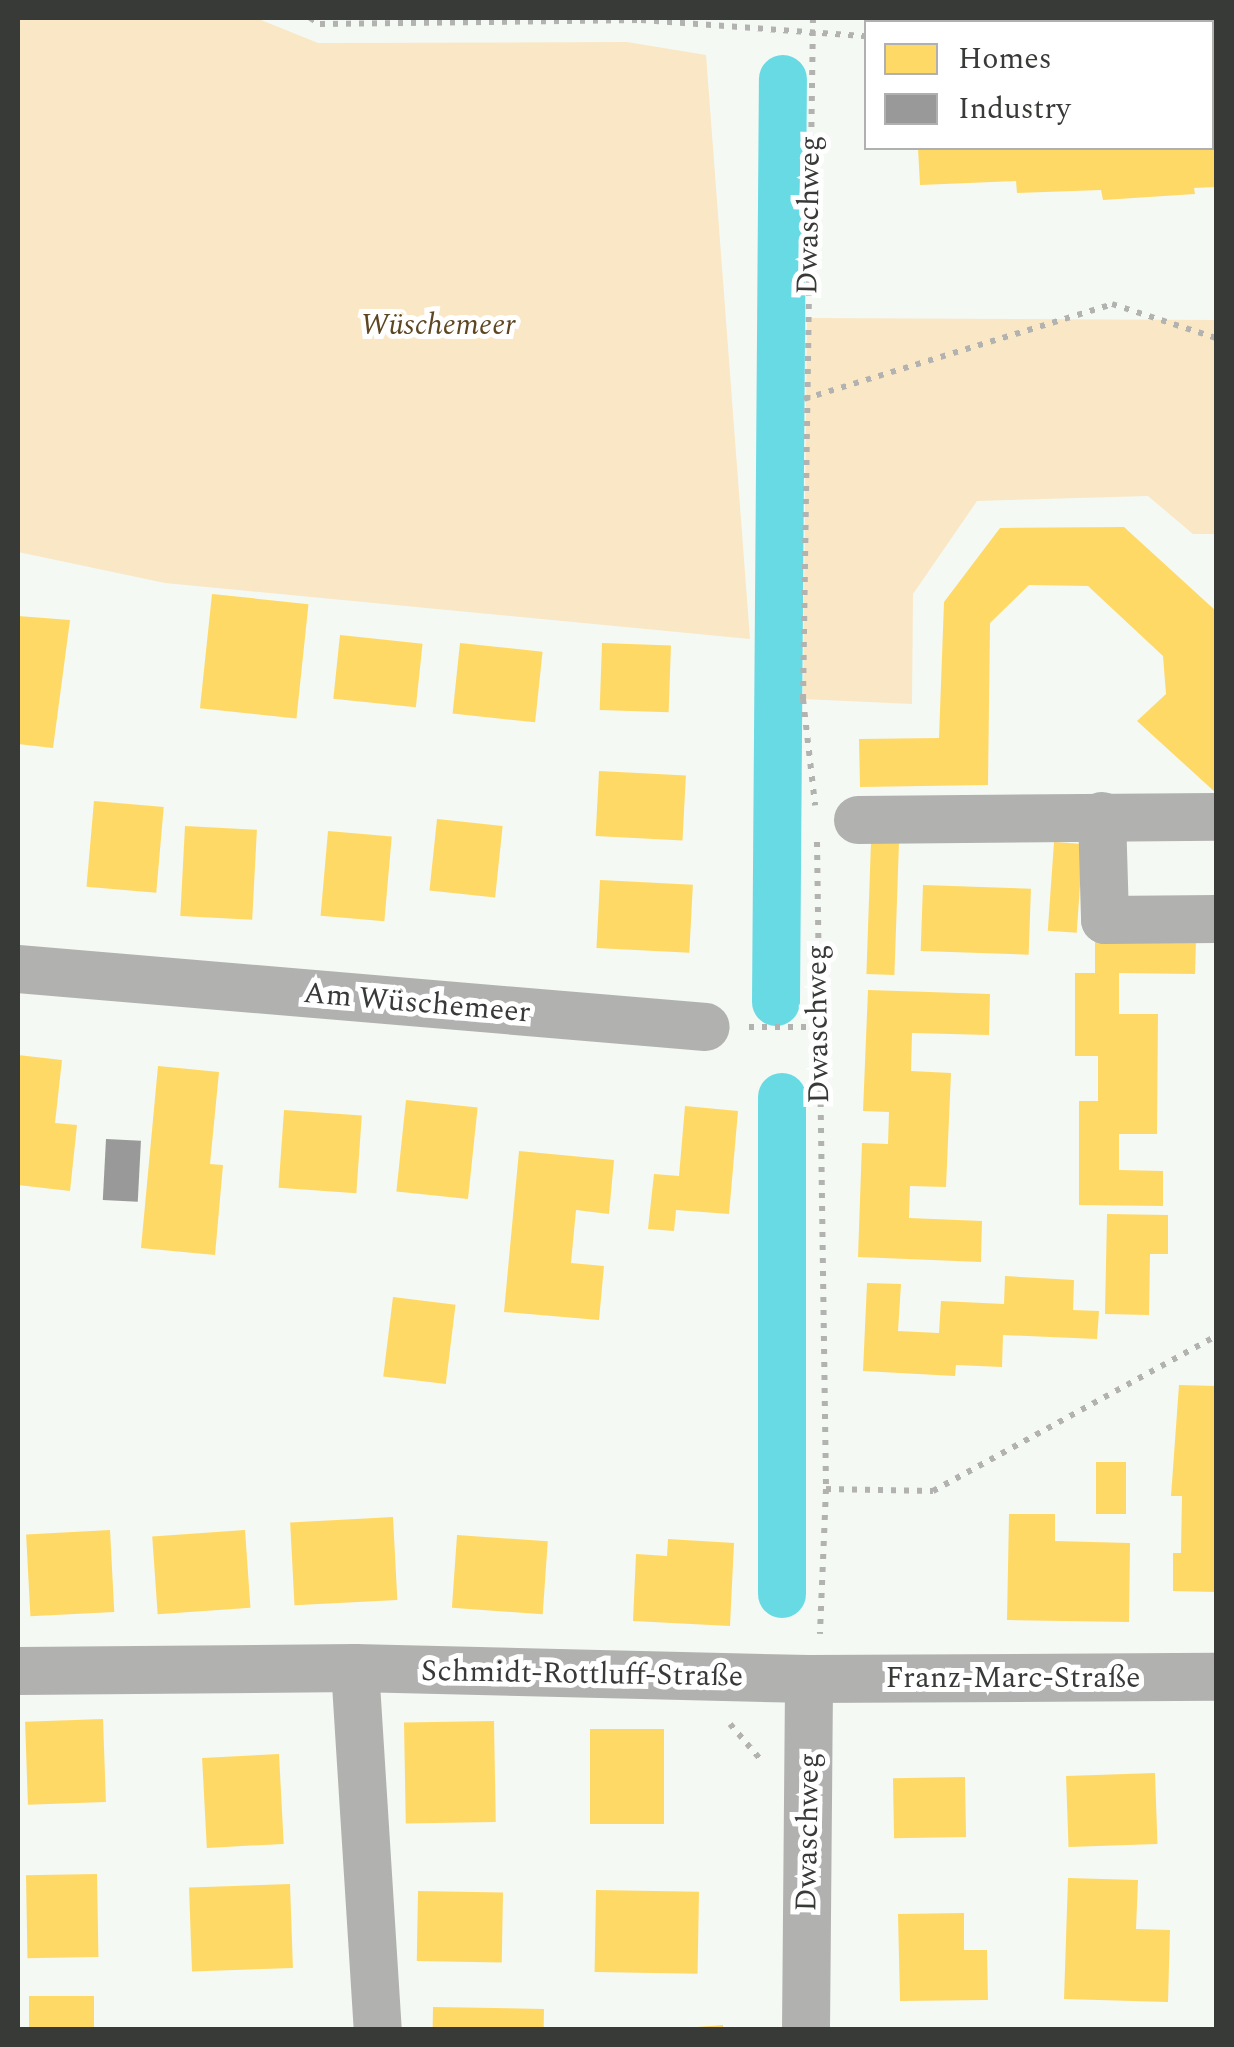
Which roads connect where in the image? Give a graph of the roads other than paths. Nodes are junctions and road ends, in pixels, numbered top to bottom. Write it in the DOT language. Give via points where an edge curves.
graph roads {
  1 [pos="1102,816"];
  2 [pos="1216,817"];
  3 [pos="831,825"];
  4 [pos="1216,919"];
  5 [pos="18,969"];
  6 [pos="706,1026"];
  7 [pos="355,1668"];
  8 [pos="18,1672"];
  9 [pos="1216,1677"];
  10 [pos="810,1679"];
  11 [pos="378,2030"];
  12 [pos="806,2030"];
  1 -- 2 [label="street"];
  1 -- 3 [label="street"];
  1 -- 4 [label="street" via="1105,920"];
  5 -- 6 [label="street, Am Wüschemeer"];
  7 -- 8 [label="street, Schmidt-Rottluff-Straße"];
  7 -- 10 [label="street, Schmidt-Rottluff-Straße"];
  7 -- 11 [label="street"];
  9 -- 10 [label="street, Franz-Marc-Straße"];
  10 -- 12 [label="street, Dwaschweg"];
}
